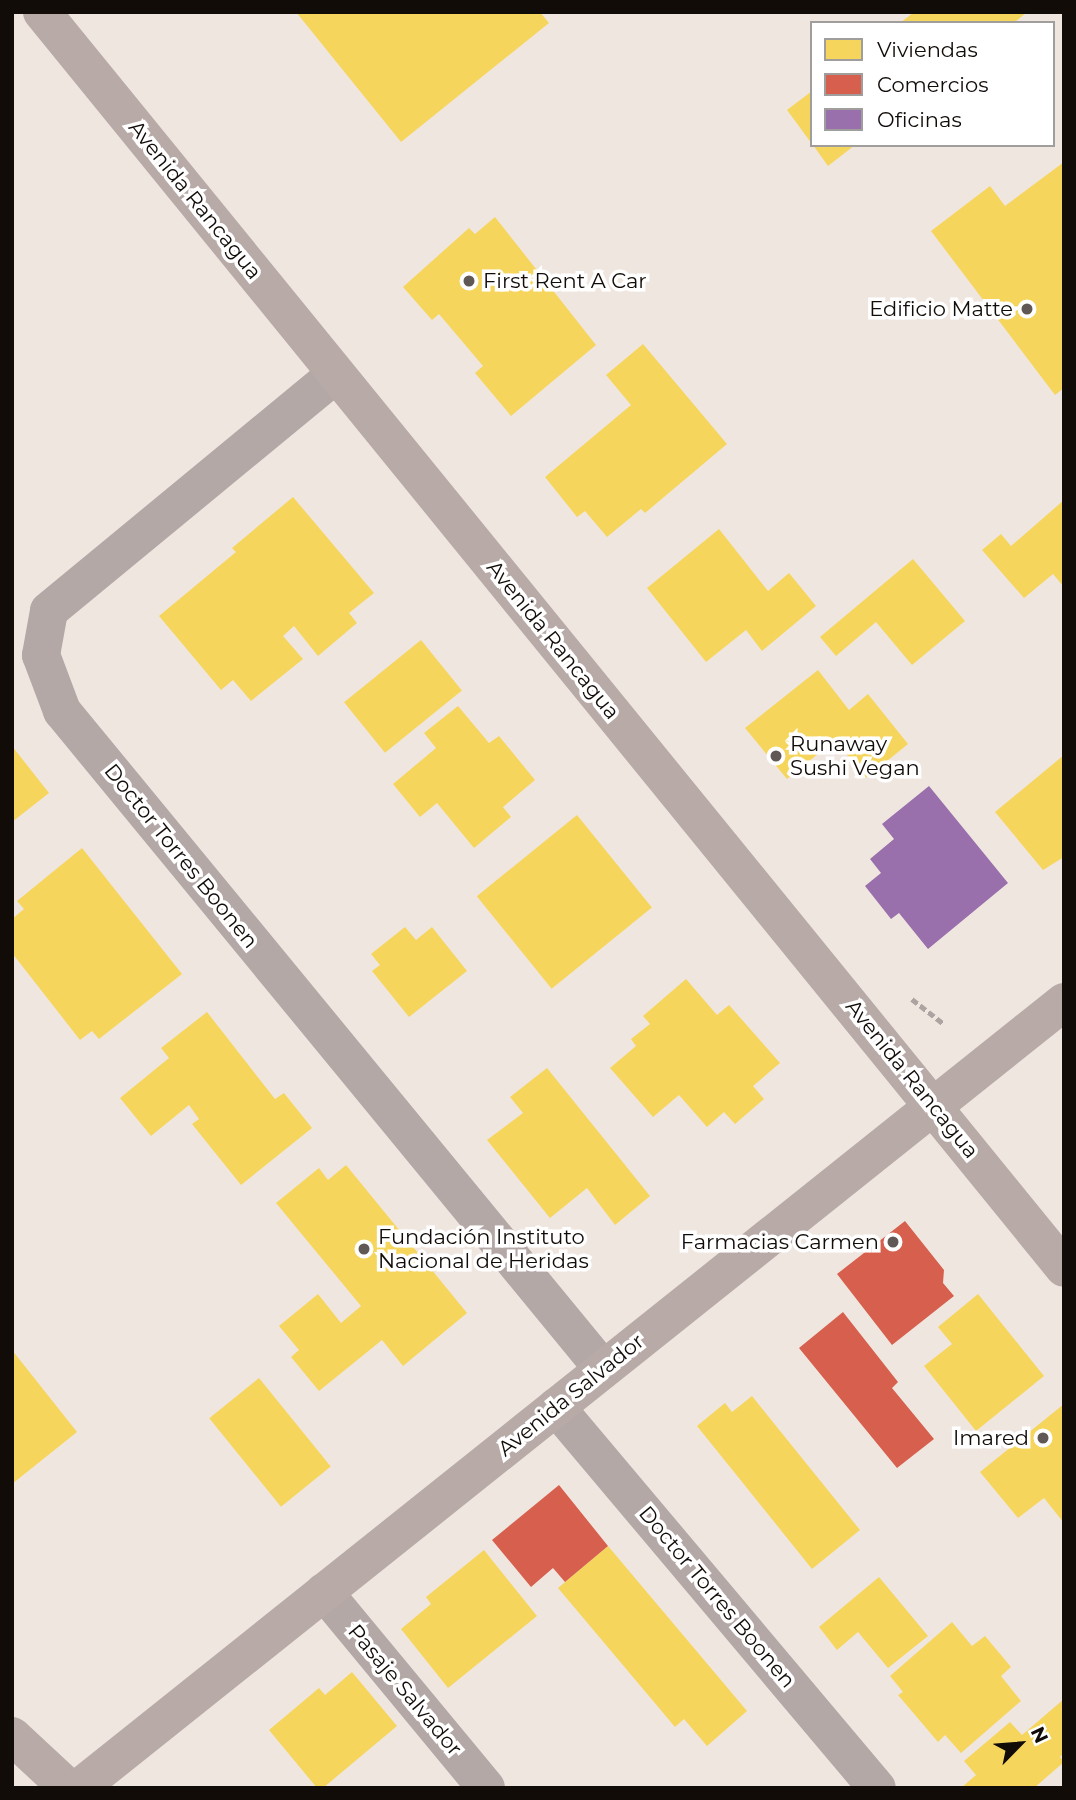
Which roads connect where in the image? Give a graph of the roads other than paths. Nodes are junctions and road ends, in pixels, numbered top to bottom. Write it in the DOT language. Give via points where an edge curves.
graph roads {
  1 [pos="42,12"];
  2 [pos="336,374"];
  3 [pos="1064,1002"];
  4 [pos="933,1106"];
  5 [pos="1064,1268"];
  6 [pos="603,1369"];
  7 [pos="556,1407"];
  8 [pos="324,1592"];
  9 [pos="12,1736"];
  10 [pos="68,1788"];
  11 [pos="79,1788"];
  12 [pos="486,1788"];
  13 [pos="877,1788"];
  1 -- 2 [label="main road, Avenida Rancagua"];
  2 -- 4 [label="main road, Avenida Rancagua"];
  2 -- 6 [label="street, Doctor Torres Boonen" via="49,611 41,655 62,711"];
  3 -- 4 [label="main road, Avenida Salvador"];
  4 -- 5 [label="main road, Avenida Rancagua"];
  4 -- 6 [label="main road, Avenida Salvador"];
  6 -- 7 [label="main road, Avenida Salvador"];
  7 -- 8 [label="main road, Avenida Salvador"];
  7 -- 13 [label="street, Doctor Torres Boonen"];
  8 -- 11 [label="main road, Avenida Salvador"];
  8 -- 12 [label="street, Pasaje Salvador"];
  9 -- 10 [label="main road"];
}
